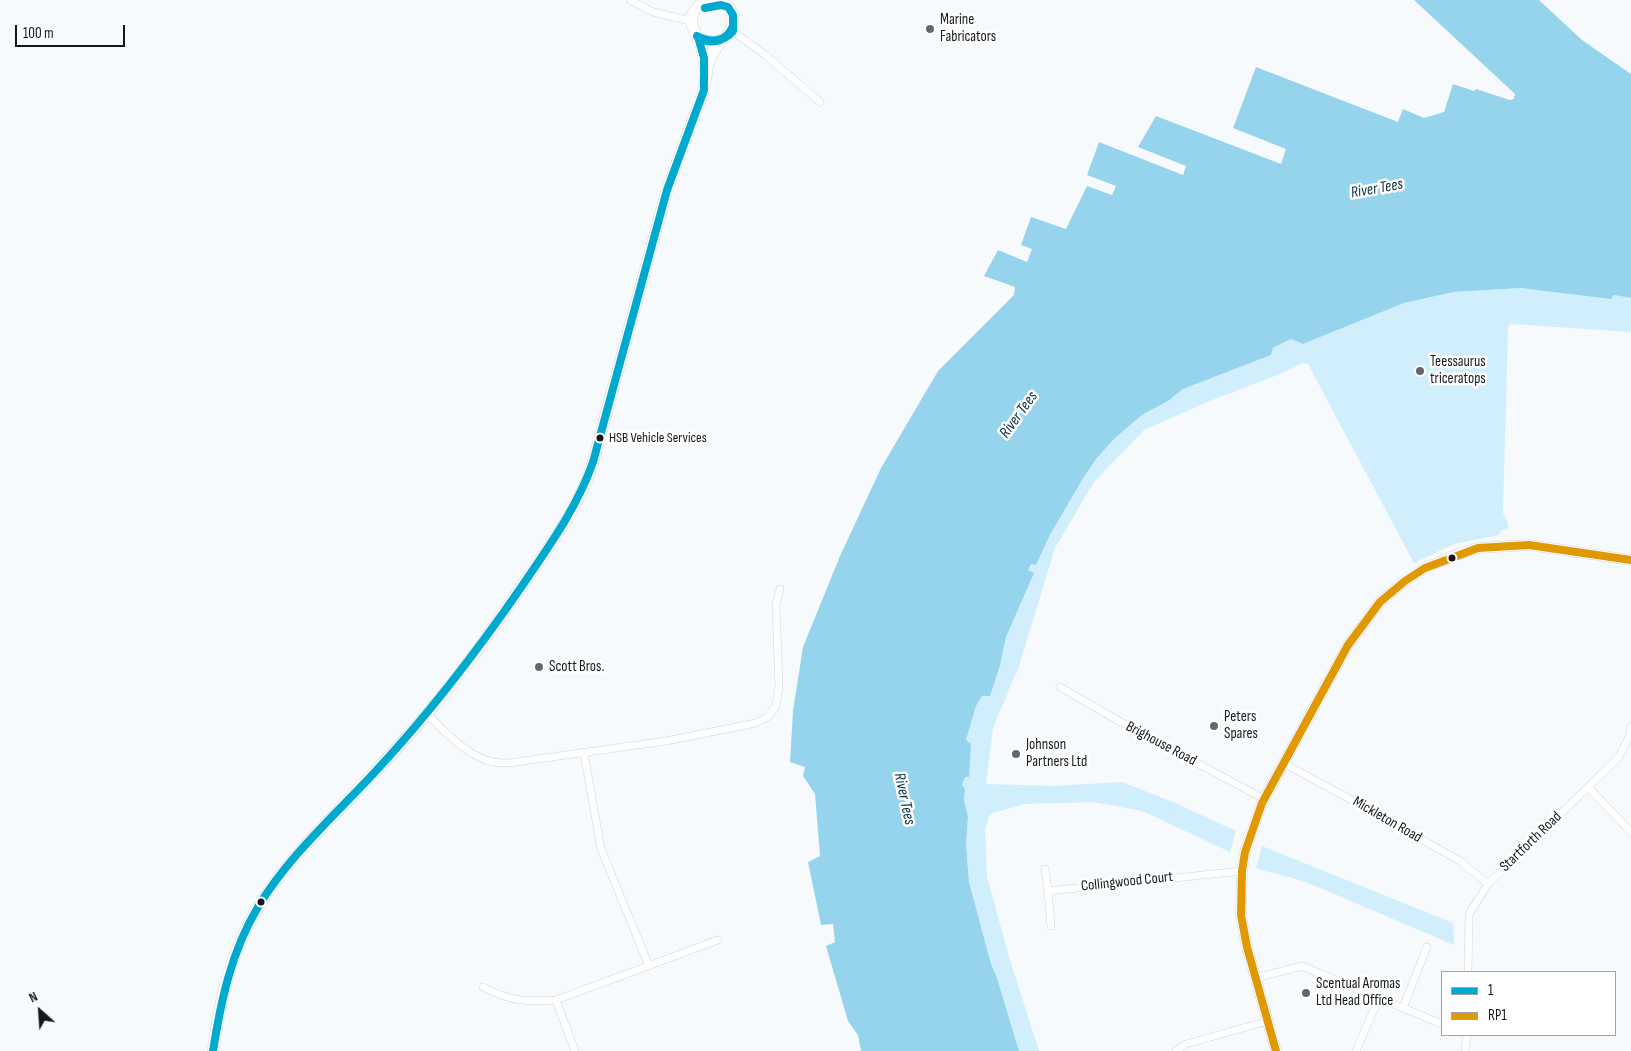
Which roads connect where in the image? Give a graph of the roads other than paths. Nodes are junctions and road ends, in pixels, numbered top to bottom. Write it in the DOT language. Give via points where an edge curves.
graph roads {
  1 [pos="630,0"];
  2 [pos="711,0"];
  3 [pos="736,0"];
  4 [pos="732,14"];
  5 [pos="691,21"];
  6 [pos="731,30"];
  7 [pos="697,36"];
  8 [pos="721,40"];
  9 [pos="705,76"];
  10 [pos="820,102"];
  11 [pos="1631,560"];
  12 [pos="780,589"];
  13 [pos="1060,687"];
  14 [pos="427,714"];
  15 [pos="1631,727"];
  16 [pos="584,753"];
  17 [pos="1283,763"];
  18 [pos="1588,787"];
  19 [pos="1264,799"];
  20 [pos="1631,832"];
  21 [pos="1046,869"];
  22 [pos="1242,871"];
  23 [pos="1488,884"];
  24 [pos="1048,891"];
  25 [pos="1051,926"];
  26 [pos="718,940"];
  27 [pos="1427,946"];
  28 [pos="649,966"];
  29 [pos="1468,971"];
  30 [pos="1255,978"];
  31 [pos="483,987"];
  32 [pos="1379,998"];
  33 [pos="556,1000"];
  34 [pos="1402,1008"];
  35 [pos="1268,1021"];
  36 [pos="1441,1024"];
  37 [pos="1467,1036"];
  38 [pos="214,1051"];
  39 [pos="575,1051"];
  40 [pos="1176,1051"];
  41 [pos="1276,1051"];
  42 [pos="1356,1051"];
  43 [pos="1465,1051"];
  1 -- 5 [label="street" via="653,12"];
  2 -- 4 [label="main road" via="724,4"];
  2 -- 5 [label="main road" via="697,7"];
  3 -- 4 [label="main road"];
  4 -- 6 [label="main road"];
  5 -- 7 [label="main road"];
  6 -- 8 [label="main road"];
  6 -- 10 [label="street"];
  7 -- 8 [label="main road" via="712,42"];
  7 -- 9 [label="main road" via="702,47"];
  8 -- 9 [label="main road" via="709,59"];
  9 -- 14 [label="main road" via="703,93 668,190 584,490 460,675"];
  11 -- 17 [label="street" via="1529,545 1499,546 1478,548 1425,568 1380,602 1348,645"];
  12 -- 16 [label="street" via="776,605 779,687 776,706 769,716 756,723 666,741"];
  13 -- 19 [label="street, Brighouse Road"];
  14 -- 16 [label="street" via="463,747 493,762 509,763"];
  14 -- 38 [label="main road" via="293,858 258,907 228,975 221,998"];
  15 -- 18 [label="street, Startforth Road" via="1619,757"];
  16 -- 28 [label="street" via="601,849"];
  17 -- 19 [label="street"];
  17 -- 23 [label="street, Mickleton Road" via="1460,861"];
  18 -- 20 [label="street"];
  18 -- 23 [label="street, Startforth Road"];
  19 -- 22 [label="street" via="1245,852"];
  21 -- 24 [label="street"];
  22 -- 24 [label="street, Collingwood Court"];
  22 -- 30 [label="street" via="1240,915"];
  23 -- 29 [label="street, Startforth Road" via="1469,914"];
  24 -- 25 [label="street"];
  26 -- 28 [label="street"];
  27 -- 34 [label="street"];
  28 -- 33 [label="street"];
  30 -- 32 [label="street" via="1302,966"];
  30 -- 35 [label="street"];
  31 -- 33 [label="street" via="502,997 531,1002"];
  32 -- 34 [label="street"];
  32 -- 42 [label="street"];
  33 -- 39 [label="street"];
  34 -- 36 [label="street"];
  35 -- 40 [label="street" via="1186,1044"];
  35 -- 41 [label="street"];
  37 -- 43 [label="street"];
}
